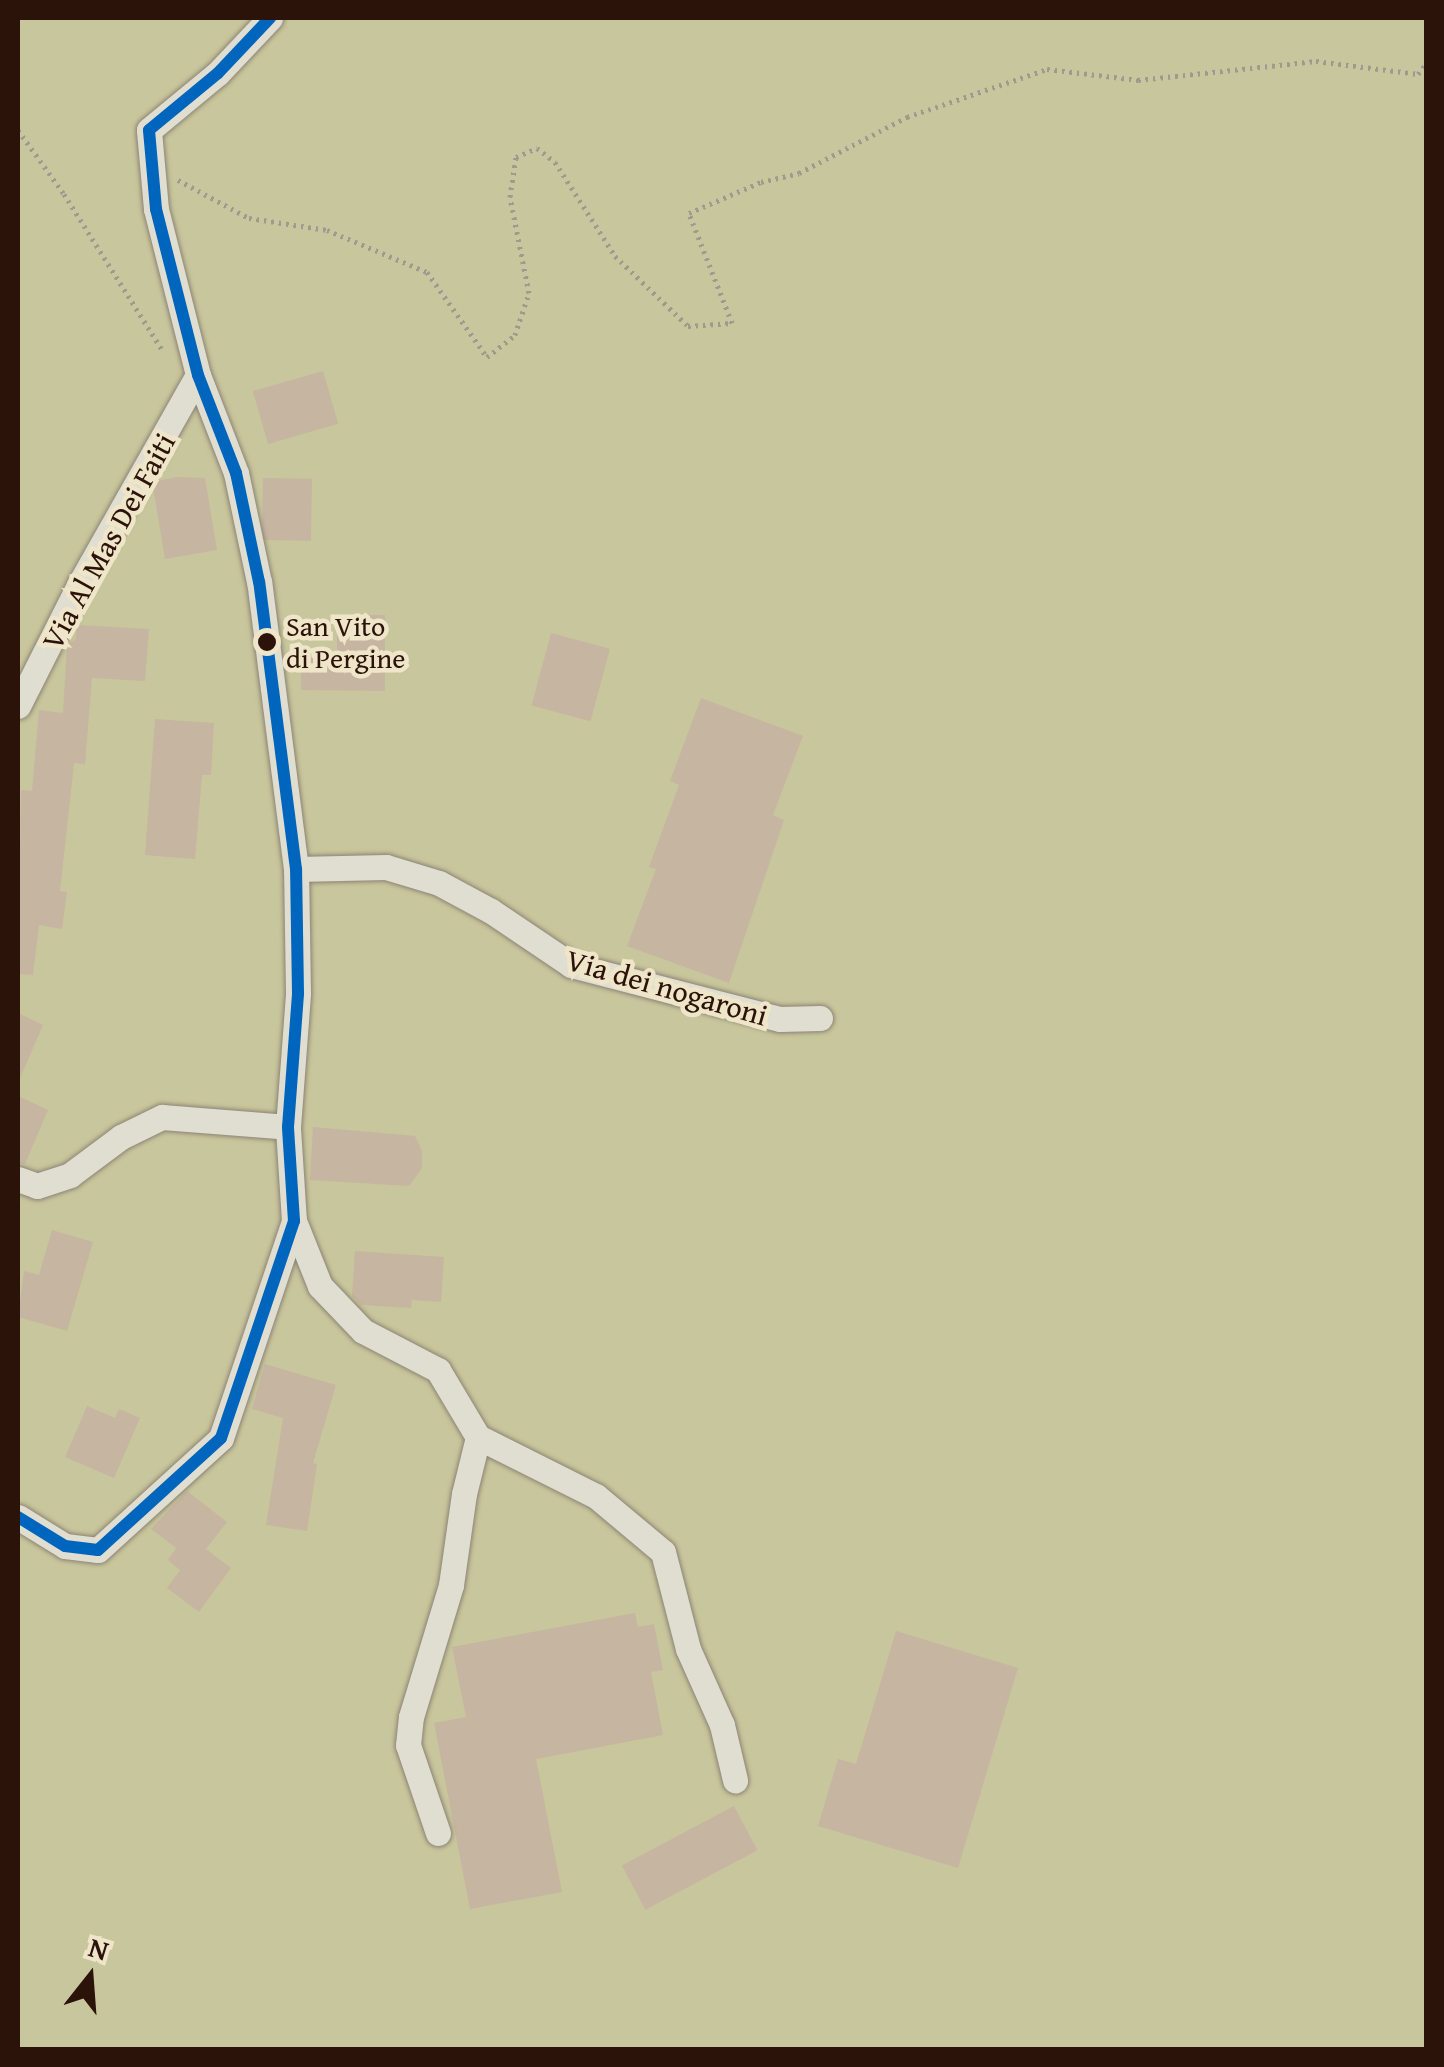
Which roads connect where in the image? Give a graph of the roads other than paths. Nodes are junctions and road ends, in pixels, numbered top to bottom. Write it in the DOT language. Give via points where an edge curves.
graph roads {
  1 [pos="270,18"];
  2 [pos="198,375"];
  3 [pos="18,706"];
  4 [pos="296,869"];
  5 [pos="820,1018"];
  6 [pos="288,1128"];
  7 [pos="18,1180"];
  8 [pos="294,1221"];
  9 [pos="478,1437"];
  10 [pos="18,1517"];
  11 [pos="735,1780"];
  12 [pos="438,1833"];
  1 -- 2 [label="street" via="150,130 156,209"];
  2 -- 3 [label="street, Via Al Mas Dei Faiti"];
  2 -- 4 [label="street" via="236,472 259,582"];
  4 -- 5 [label="street, Via dei nogaroni" via="386,868 438,882 571,965 780,1019"];
  4 -- 6 [label="street" via="298,993"];
  6 -- 7 [label="street" via="162,1117 70,1174 38,1186"];
  6 -- 8 [label="street"];
  8 -- 9 [label="street" via="320,1286 363,1331 438,1370"];
  8 -- 10 [label="street" via="221,1438 98,1550 64,1546"];
  9 -- 11 [label="street" via="596,1496 662,1552"];
  9 -- 12 [label="street" via="450,1585 408,1745"];
}
